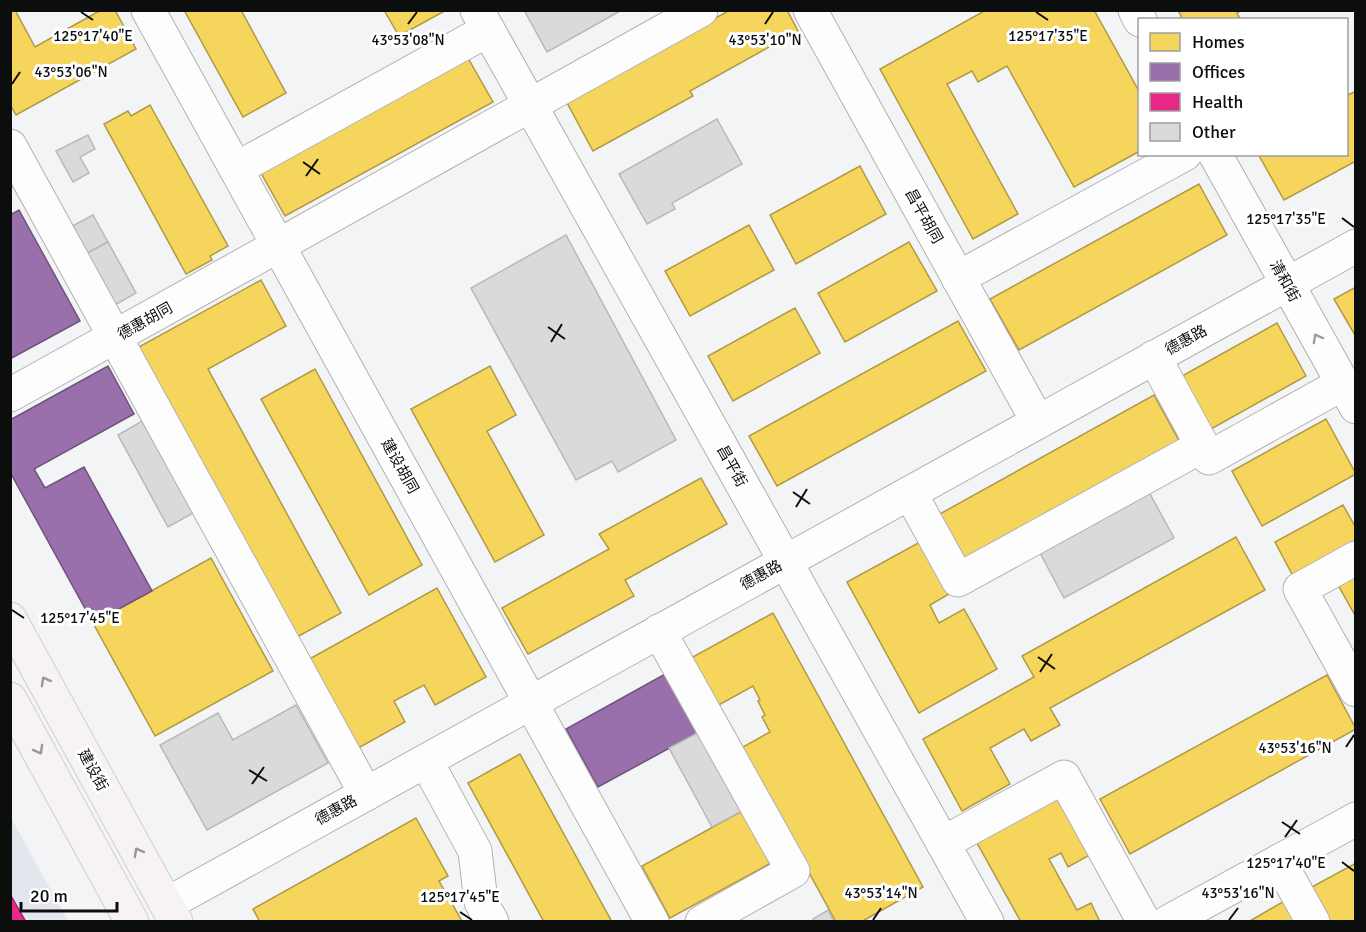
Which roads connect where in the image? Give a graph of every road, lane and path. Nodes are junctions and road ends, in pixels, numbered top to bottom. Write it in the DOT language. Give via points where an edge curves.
graph roads {
  1 [pos="148,10"];
  2 [pos="701,10"];
  3 [pos="810,10"];
  4 [pos="483,20"];
  5 [pos="530,105"];
  6 [pos="10,146"];
  7 [pos="1181,156"];
  8 [pos="1216,156"];
  9 [pos="236,169"];
  10 [pos="279,246"];
  11 [pos="1356,246"];
  12 [pos="958,278"];
  13 [pos="1287,284"];
  14 [pos="115,337"];
  15 [pos="1154,357"];
  16 [pos="10,395"];
  17 [pos="1349,396"];
  18 [pos="1038,422"];
  19 [pos="1202,446"];
  20 [pos="910,493"];
  21 [pos="1356,558"];
  22 [pos="785,561"];
  23 [pos="10,618"];
  24 [pos="659,631"];
  25 [pos="1356,690"];
  26 [pos="10,699"];
  27 [pos="531,702"];
  28 [pos="426,761"];
  29 [pos="366,794"];
  30 [pos="1356,819"];
  31 [pos="943,843"];
  32 [pos="1279,861"];
  33 [pos="172,913"];
  34 [pos="132,921"];
  35 [pos="492,921"];
  36 [pos="652,921"];
  37 [pos="702,921"];
  38 [pos="987,921"];
  39 [pos="1144,921"];
  40 [pos="1168,921"];
  41 [pos="1313,921"];
  1 -- 9 [label="street, 建设胡同"];
  2 -- 5 [label="street, 德惠胡同"];
  3 -- 12 [label="street, 昌平胡同"];
  4 -- 5 [label="street, 昌平街"];
  4 -- 9 [label="street"];
  5 -- 10 [label="street, 德惠胡同"];
  5 -- 22 [label="street, 昌平街"];
  6 -- 14 [label="street"];
  7 -- 12 [label="street"];
  8 -- 13 [label="street, 清和街"];
  9 -- 10 [label="street, 建设胡同"];
  10 -- 14 [label="street, 德惠胡同"];
  10 -- 27 [label="street, 建设胡同"];
  11 -- 13 [label="street, 德惠路"];
  12 -- 18 [label="street, 昌平胡同"];
  13 -- 15 [label="street, 德惠路"];
  17 -- 13 [label="street, 清和街, one-way"];
  14 -- 16 [label="street, 德惠胡同"];
  14 -- 29 [label="street"];
  15 -- 18 [label="street, 德惠路"];
  15 -- 19 [label="street"];
  17 -- 19 [label="street" via="1209,458"];
  18 -- 20 [label="street, 德惠路"];
  19 -- 20 [label="street" via="958,580"];
  20 -- 22 [label="street, 德惠路"];
  21 -- 25 [label="street" via="1300,589"];
  22 -- 24 [label="street, 德惠路"];
  22 -- 31 [label="street, 昌平街"];
  33 -- 23 [label="main road, 建设街, one-way"];
  24 -- 27 [label="street, 德惠路"];
  24 -- 37 [label="street" via="793,871"];
  26 -- 34 [label="main road, one-way"];
  27 -- 28 [label="street, 德惠路"];
  27 -- 36 [label="street, 建设胡同"];
  28 -- 29 [label="street, 德惠路"];
  28 -- 35 [label="street" via="475,851 481,902"];
  29 -- 33 [label="street, 德惠路"];
  30 -- 32 [label="street"];
  31 -- 38 [label="street, 昌平街"];
  31 -- 39 [label="street" via="1064,777"];
  32 -- 40 [label="street"];
  32 -- 41 [label="street"];
}
